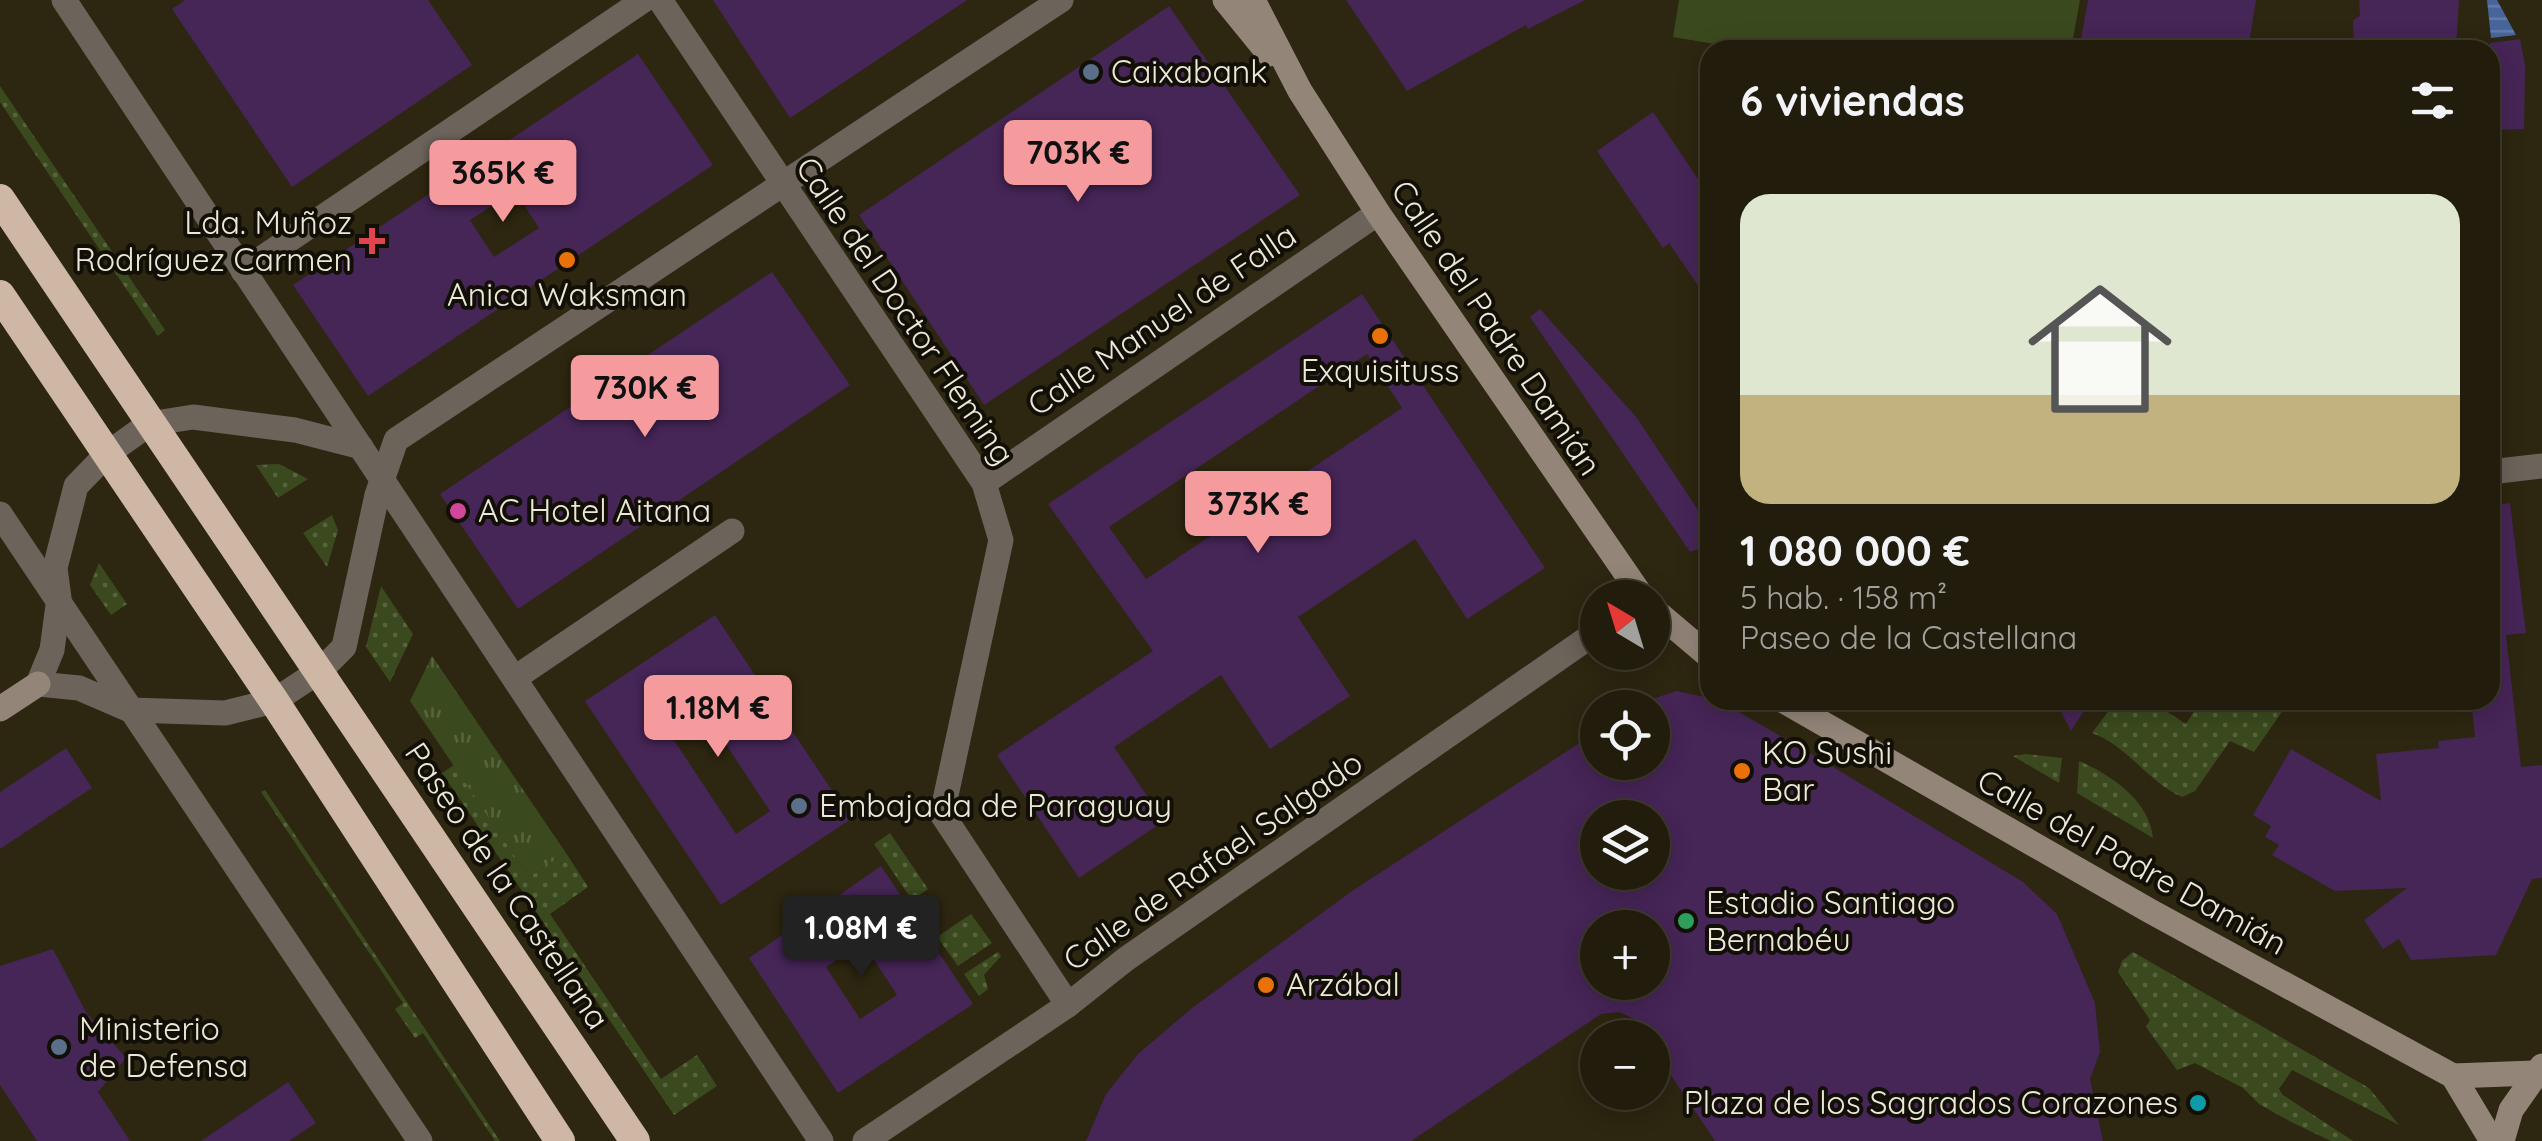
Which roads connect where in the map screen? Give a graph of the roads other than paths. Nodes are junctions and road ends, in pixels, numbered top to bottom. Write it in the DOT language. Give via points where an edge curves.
graph roads {
  1 [pos="64,0"];
  2 [pos="644,0"];
  3 [pos="660,0"];
  4 [pos="1061,0"];
  5 [pos="1226,0"];
  6 [pos="1253,0"];
  7 [pos="1300,91"];
  8 [pos="781,185"];
  9 [pos="0,200"];
  10 [pos="1378,212"];
  11 [pos="243,271"];
  12 [pos="0,295"];
  13 [pos="149,424"];
  14 [pos="361,447"];
  15 [pos="106,454"];
  16 [pos="2542,466"];
  17 [pos="2500,471"];
  18 [pos="382,476"];
  19 [pos="984,483"];
  20 [pos="0,514"];
  21 [pos="732,531"];
  22 [pos="1631,580"];
  23 [pos="58,598"];
  24 [pos="1670,623"];
  25 [pos="1580,644"];
  26 [pos="1700,649"];
  27 [pos="321,670"];
  28 [pos="515,678"];
  29 [pos="38,684"];
  30 [pos="274,701"];
  31 [pos="0,710"];
  32 [pos="130,710"];
  33 [pos="1799,710"];
  34 [pos="1068,1005"];
  35 [pos="2538,1070"];
  36 [pos="2453,1076"];
  37 [pos="413,1138"];
  38 [pos="560,1141"];
  39 [pos="635,1141"];
  40 [pos="821,1141"];
  41 [pos="865,1141"];
  42 [pos="2492,1141"];
  43 [pos="2502,1141"];
  1 -- 11 [label="street"];
  2 -- 11 [label="street"];
  3 -- 8 [label="street, Calle del Doctor Fleming"];
  4 -- 8 [label="street"];
  5 -- 7 [label="street, Calle del Padre Damián"];
  6 -- 7 [label="street, Calle del Padre Damián"];
  7 -- 10 [label="street, Calle del Padre Damián"];
  8 -- 18 [label="street" via="396,440"];
  8 -- 19 [label="street, Calle del Doctor Fleming"];
  9 -- 13 [label="highway, Paseo de la Castellana"];
  10 -- 19 [label="street, Calle Manuel de Falla"];
  10 -- 22 [label="street, Calle del Padre Damián"];
  11 -- 14 [label="street"];
  12 -- 15 [label="highway"];
  13 -- 14 [label="street" via="193,417 295,430"];
  13 -- 15 [label="street"];
  13 -- 27 [label="highway, Paseo de la Castellana"];
  14 -- 18 [label="street"];
  15 -- 23 [label="street" via="76,486 56,568"];
  15 -- 30 [label="highway"];
  16 -- 17 [label="street"];
  18 -- 27 [label="street" via="344,647"];
  18 -- 28 [label="street"];
  19 -- 34 [label="street, Calle del Doctor Fleming" via="1001,540 942,814"];
  20 -- 23 [label="street"];
  21 -- 28 [label="street"];
  23 -- 29 [label="street" via="52,650"];
  23 -- 32 [label="street"];
  24 -- 26 [label="street"];
  25 -- 34 [label="street, Calle de Rafael Salgado"];
  27 -- 30 [label="street"];
  27 -- 39 [label="highway, Paseo de la Castellana"];
  28 -- 40 [label="street"];
  29 -- 31 [label="street"];
  29 -- 32 [label="street" via="79,688"];
  30 -- 32 [label="street" via="225,713"];
  30 -- 38 [label="highway"];
  32 -- 37 [label="street"];
  33 -- 36 [label="street, Calle del Padre Damián"];
  34 -- 41 [label="street, Calle de Rafael Salgado"];
  35 -- 36 [label="street"];
  35 -- 43 [label="street" via="2512,1110"];
  36 -- 42 [label="street"];
}
